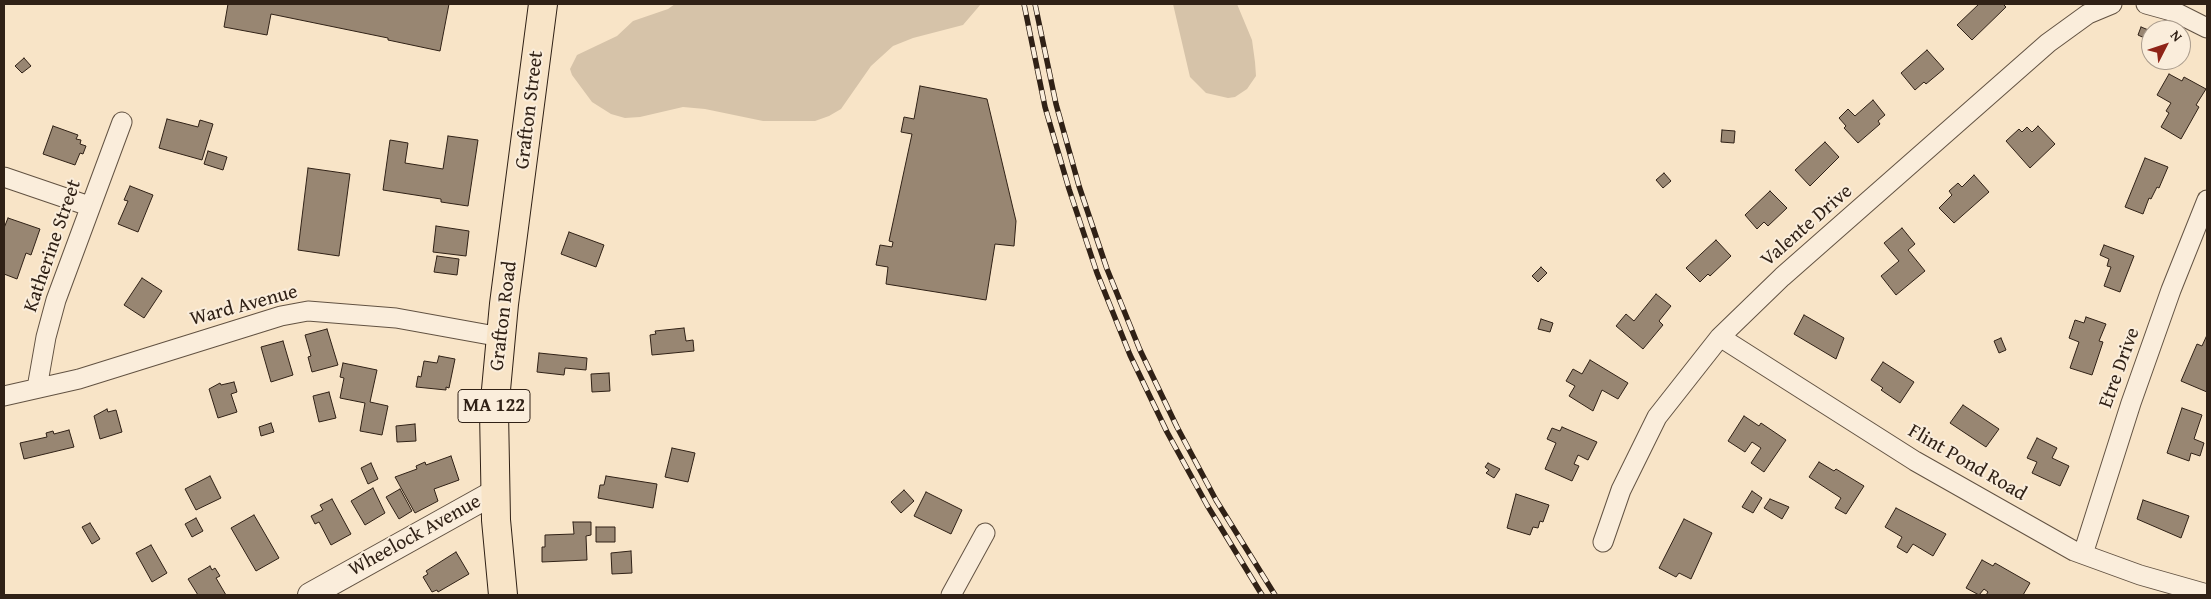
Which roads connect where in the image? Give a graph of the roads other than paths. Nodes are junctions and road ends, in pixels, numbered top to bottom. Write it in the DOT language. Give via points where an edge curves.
graph roads {
  1 [pos="543,4"];
  2 [pos="2112,4"];
  3 [pos="2146,4"];
  4 [pos="2207,28"];
  5 [pos="122,122"];
  6 [pos="4,177"];
  7 [pos="2207,200"];
  8 [pos="89,206"];
  9 [pos="516,217"];
  10 [pos="501,337"];
  11 [pos="1720,337"];
  12 [pos="37,388"];
  13 [pos="4,396"];
  14 [pos="495,492"];
  15 [pos="985,534"];
  16 [pos="1603,542"];
  17 [pos="2082,554"];
  18 [pos="2207,594"];
  19 [pos="310,595"];
  20 [pos="504,595"];
  21 [pos="951,595"];
  1 -- 9 [label="highway, Grafton Street / MA 122"];
  2 -- 11 [label="street, Valente Drive" via="2088,14 2048,43 1782,277"];
  3 -- 4 [label="street" via="2175,12"];
  5 -- 8 [label="street, Katherine Street"];
  6 -- 8 [label="street"];
  7 -- 17 [label="street, Etre Drive" via="2131,403"];
  8 -- 12 [label="street, Katherine Street" via="56,300"];
  9 -- 10 [label="highway, Grafton Road / MA 122"];
  10 -- 12 [label="street, Ward Avenue" via="396,318 308,311 281,316 116,369"];
  10 -- 14 [label="highway, Grafton Road / MA 122" via="494,411"];
  11 -- 16 [label="street, Valente Drive" via="1656,418 1622,490"];
  11 -- 17 [label="street, Flint Pond Road" via="1915,461"];
  12 -- 13 [label="street, Ward Avenue"];
  14 -- 19 [label="street, Wheelock Avenue"];
  14 -- 20 [label="highway, Grafton Road / MA 122"];
  15 -- 21 [label="street"];
  17 -- 18 [label="street, Flint Pond Road"];
}
